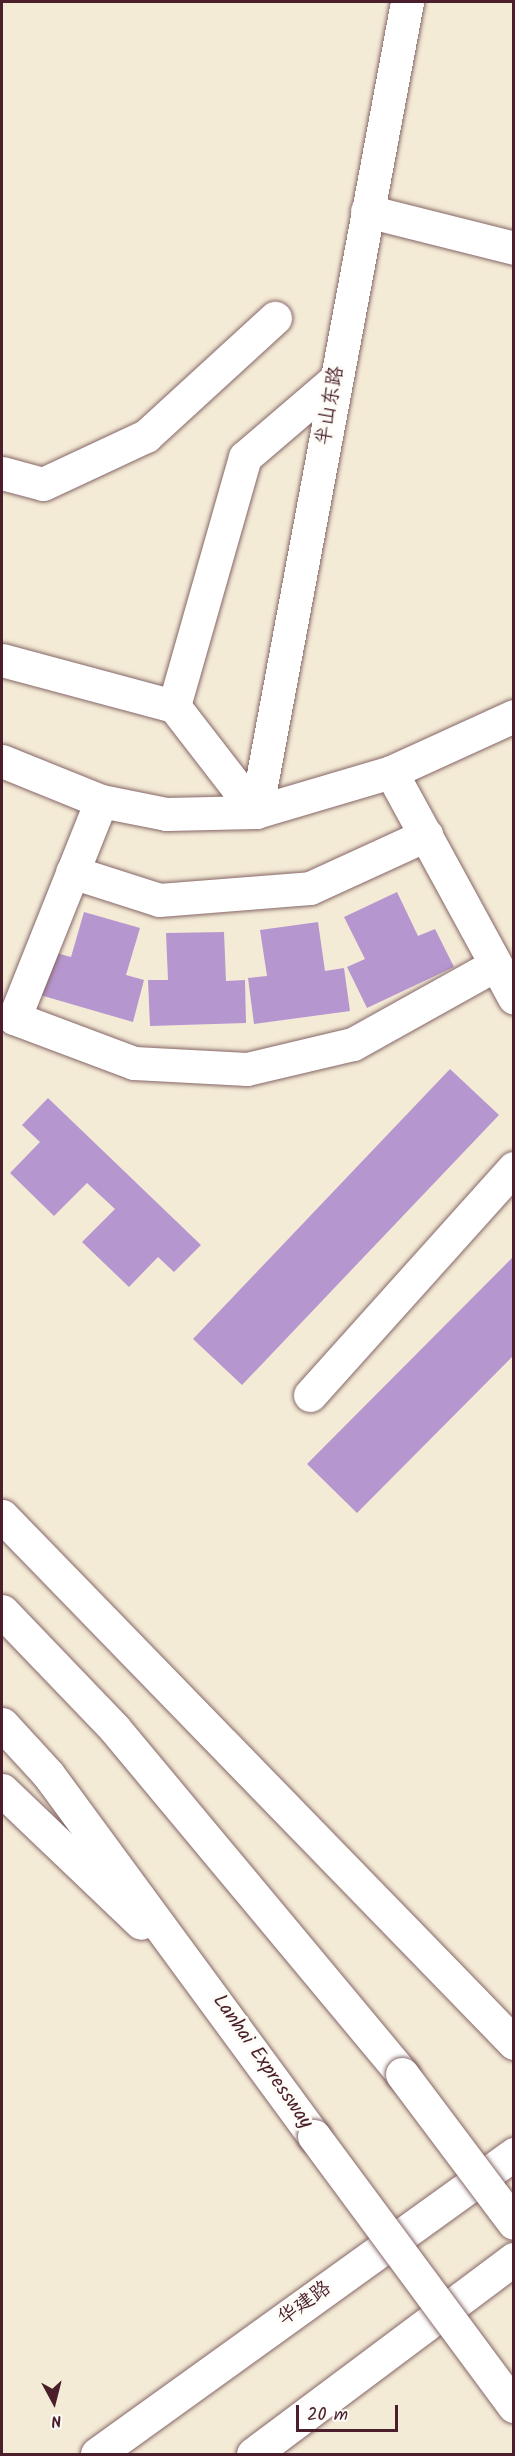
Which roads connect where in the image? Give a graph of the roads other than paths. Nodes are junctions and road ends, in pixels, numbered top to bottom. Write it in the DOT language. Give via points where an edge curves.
graph roads {
  1 [pos="407,2"];
  2 [pos="367,211"];
  3 [pos="513,248"];
  4 [pos="275,318"];
  5 [pos="336,379"];
  6 [pos="2,473"];
  7 [pos="2,660"];
  8 [pos="174,706"];
  9 [pos="513,716"];
  10 [pos="2,761"];
  11 [pos="391,772"];
  12 [pos="101,801"];
  13 [pos="256,812"];
  14 [pos="426,835"];
  15 [pos="72,872"];
  16 [pos="495,965"];
  17 [pos="513,998"];
  18 [pos="513,1168"];
  19 [pos="310,1395"];
  20 [pos="2,1516"];
  21 [pos="2,1611"];
  22 [pos="2,1724"];
  23 [pos="2,1790"];
  24 [pos="213,1992"];
  25 [pos="513,2043"];
  26 [pos="513,2154"];
  27 [pos="513,2223"];
  28 [pos="513,2259"];
  29 [pos="513,2406"];
  30 [pos="97,2454"];
  31 [pos="254,2454"];
  1 -- 2 [label="main road, 半山东路"];
  2 -- 3 [label="main road"];
  2 -- 5 [label="main road, 半山东路"];
  4 -- 6 [label="main road" via="146,436 43,484"];
  5 -- 8 [label="main road" via="245,457"];
  5 -- 13 [label="main road, 半山东路"];
  7 -- 8 [label="main road"];
  8 -- 13 [label="main road"];
  9 -- 11 [label="main road"];
  10 -- 12 [label="main road"];
  11 -- 13 [label="main road"];
  11 -- 14 [label="main road"];
  12 -- 13 [label="main road" via="166,814"];
  12 -- 15 [label="main road"];
  14 -- 15 [label="main road" via="310,888 159,900"];
  14 -- 16 [label="main road"];
  15 -- 16 [label="main road" via="14,1018 134,1063 247,1069 353,1044"];
  16 -- 17 [label="main road"];
  18 -- 19 [label="main road"];
  20 -- 25 [label="main road"];
  21 -- 27 [label="main road, bridge" via="115,1729 402,2074"];
  22 -- 24 [label="main road, Lanhai Expressway" via="48,1774"];
  23 -- 24 [label="main road"];
  24 -- 29 [label="main road, Lanhai Expressway, bridge"];
  26 -- 30 [label="main road, 华建路"];
  28 -- 31 [label="main road"];
}
